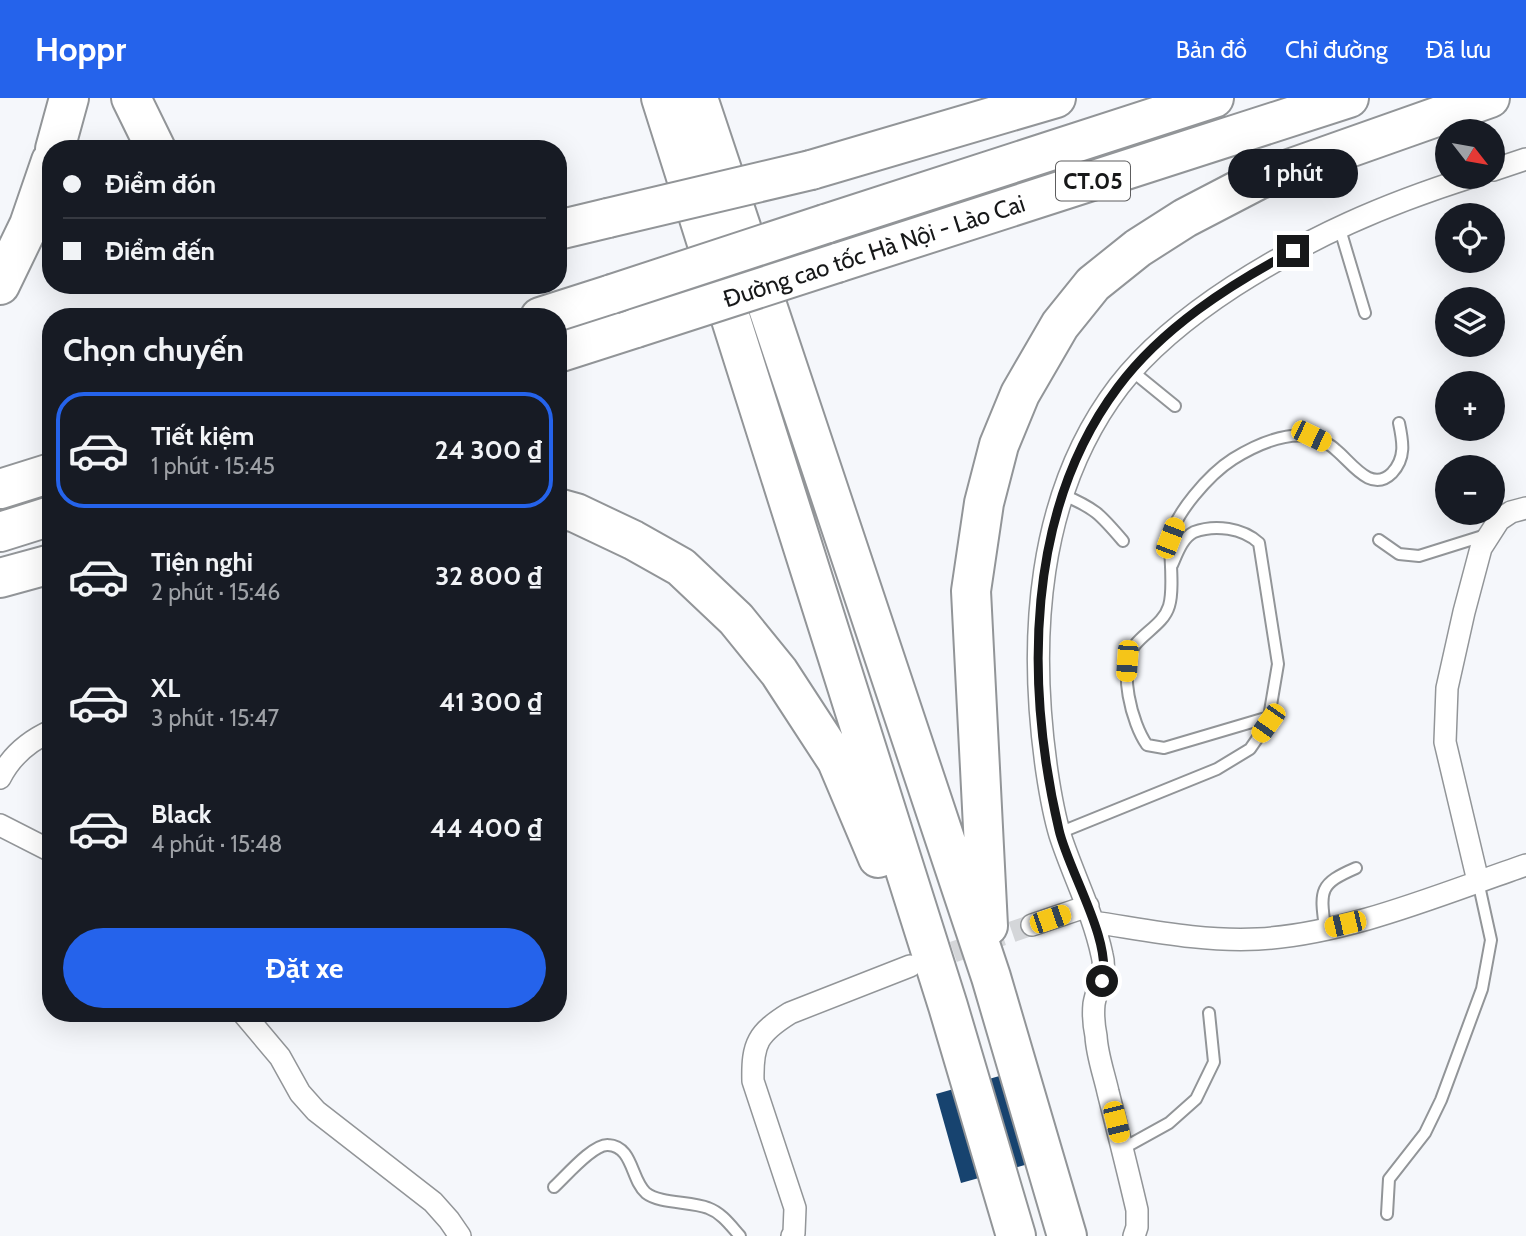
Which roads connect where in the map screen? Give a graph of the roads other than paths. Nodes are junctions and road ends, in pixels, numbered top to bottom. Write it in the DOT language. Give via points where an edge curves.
graph roads {
  1 [pos="69,98"];
  2 [pos="131,98"];
  3 [pos="661,98"];
  4 [pos="698,98"];
  5 [pos="1056,98"];
  6 [pos="1214,98"];
  7 [pos="1349,98"];
  8 [pos="1490,98"];
  9 [pos="57,140"];
  10 [pos="152,140"];
  11 [pos="1526,159"];
  12 [pos="1505,166"];
  13 [pos="42,187"];
  14 [pos="1435,189"];
  15 [pos="1339,226"];
  16 [pos="567,228"];
  17 [pos="0,285"];
  18 [pos="567,308"];
  19 [pos="1365,313"];
  20 [pos="567,350"];
  21 [pos="1132,371"];
  22 [pos="1175,407"];
  23 [pos="1399,423"];
  24 [pos="42,476"];
  25 [pos="0,489"];
  26 [pos="1061,494"];
  27 [pos="1526,508"];
  28 [pos="567,510"];
  29 [pos="42,519"];
  30 [pos="0,532"];
  31 [pos="1489,534"];
  32 [pos="1379,540"];
  33 [pos="1124,541"];
  34 [pos="42,566"];
  35 [pos="1171,568"];
  36 [pos="0,578"];
  37 [pos="1269,717"];
  38 [pos="42,735"];
  39 [pos="0,778"];
  40 [pos="0,825"];
  41 [pos="1059,833"];
  42 [pos="42,846"];
  43 [pos="1526,865"];
  44 [pos="1356,868"];
  45 [pos="1478,881"];
  46 [pos="1090,914"];
  47 [pos="1032,925"];
  48 [pos="1325,928"];
  49 [pos="910,966"];
  50 [pos="991,977"];
  51 [pos="948,1006"];
  52 [pos="1209,1013"];
  53 [pos="251,1022"];
  54 [pos="1122,1149"];
  55 [pos="554,1187"];
  56 [pos="1387,1214"];
  57 [pos="794,1235"];
  58 [pos="460,1236"];
  59 [pos="740,1236"];
  60 [pos="1016,1236"];
  61 [pos="1067,1236"];
  62 [pos="1134,1236"];
  1 -- 9 [label="highway"];
  2 -- 10 [label="highway"];
  3 -- 51 [label="highway"];
  4 -- 50 [label="highway"];
  5 -- 16 [label="highway, bridge" via="811,170"];
  6 -- 18 [label="highway, Đường cao tốc Hà Nội - Lào Cai / CT.05, bridge"];
  7 -- 20 [label="highway, Đường cao tốc Hà Nội - Lào Cai / CT.05, bridge"];
  8 -- 50 [label="highway" via="1258,180 1185,218 1093,284 1060,325 1020,394 999,445 984,503 971,592"];
  11 -- 12 [label="street"];
  13 -- 17 [label="highway"];
  14 -- 15 [label="street"];
  15 -- 19 [label="lane"];
  15 -- 21 [label="street" via="1207,304"];
  21 -- 22 [label="lane"];
  21 -- 26 [label="street" via="1085,439"];
  23 -- 35 [label="lane" via="1404,448 1387,478 1372,480 1335,448 1311,436 1267,443 1233,459 1212,476 1177,521 1170,538"];
  24 -- 25 [label="highway"];
  26 -- 33 [label="lane" via="1098,512"];
  26 -- 41 [label="street" via="1047,551 1039,688"];
  27 -- 31 [label="street" via="1499,520"];
  28 -- 51 [label="highway" via="681,567 736,620 779,672 838,761 920,960"];
  29 -- 30 [label="highway"];
  31 -- 32 [label="lane" via="1419,556 1399,554"];
  31 -- 45 [label="street" via="1464,612 1445,710 1445,742"];
  34 -- 36 [label="highway"];
  35 -- 37 [label="lane" via="1182,543 1193,533 1233,529 1248,533 1259,543 1278,664"];
  35 -- 37 [label="lane" via="1169,606 1127,661 1126,678 1139,733 1147,745 1164,748"];
  37 -- 41 [label="lane" via="1250,748 1217,769"];
  38 -- 39 [label="street" via="13,758"];
  40 -- 42 [label="street"];
  41 -- 46 [label="street"];
  43 -- 45 [label="street"];
  44 -- 48 [label="lane" via="1333,878 1324,888"];
  45 -- 48 [label="street"];
  45 -- 56 [label="lane" via="1491,940 1482,989 1425,1133 1389,1179"];
  46 -- 47 [label="street"];
  46 -- 48 [label="street" via="1210,939 1259,939"];
  46 -- 54 [label="street" via="1105,970 1094,1005 1096,1041"];
  49 -- 57 [label="street" via="790,1013 757,1042 753,1081 795,1208"];
  50 -- 61 [label="highway"];
  51 -- 60 [label="highway"];
  52 -- 54 [label="lane" via="1214,1062 1196,1098 1169,1123"];
  53 -- 58 [label="street" via="316,1111 433,1202"];
  54 -- 62 [label="street" via="1137,1210"];
  55 -- 59 [label="lane" via="597,1146 608,1145 625,1154 646,1192 659,1199 710,1208"];
}
